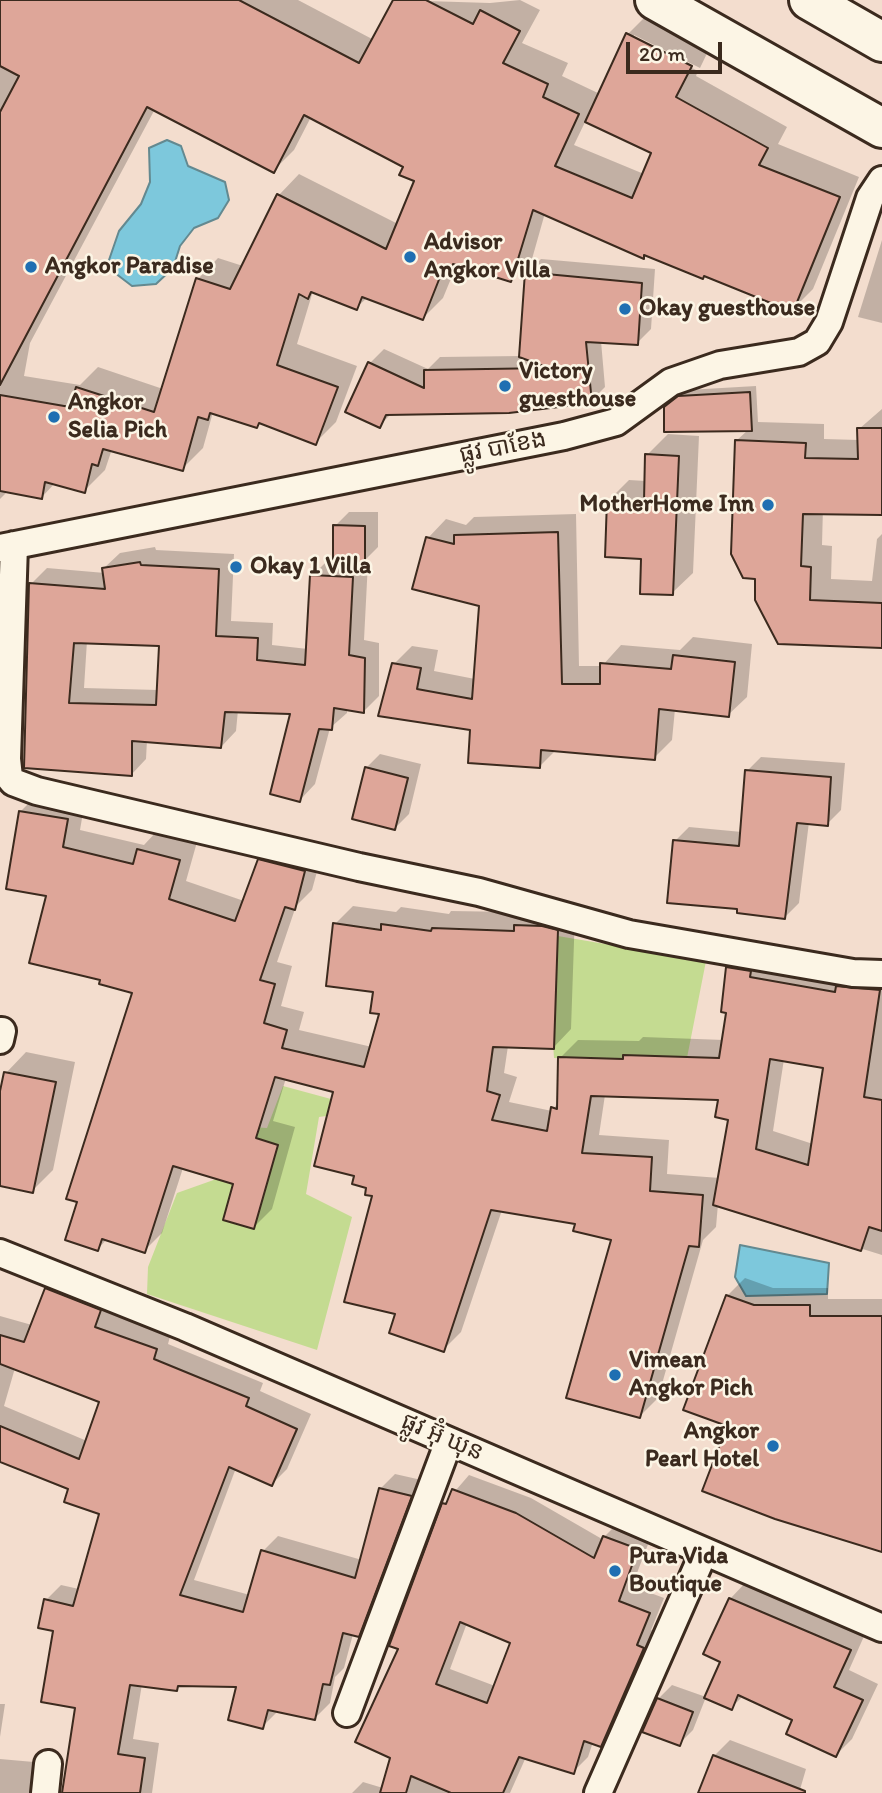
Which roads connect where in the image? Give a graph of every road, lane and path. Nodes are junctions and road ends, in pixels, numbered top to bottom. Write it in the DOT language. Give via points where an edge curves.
graph roads {
  1 [pos="655,0"];
  2 [pos="809,0"];
  3 [pos="882,41"];
  4 [pos="882,128"];
  5 [pos="882,180"];
  6 [pos="7,546"];
  7 [pos="882,974"];
  8 [pos="0,1253"];
  9 [pos="449,1441"];
  10 [pos="704,1552"];
  11 [pos="882,1628"];
  12 [pos="347,1713"];
  13 [pos="48,1764"];
  14 [pos="45,1793"];
  15 [pos="598,1793"];
  1 -- 4 [label="main road"];
  2 -- 3 [label="main road"];
  5 -- 6 [label="street, ផ្លូវ បាខែង" via="870,198 830,322 817,342 799,352 720,365 671,382 616,422 564,436"];
  6 -- 7 [label="street" via="7,759 13,782 480,892 629,934"];
  8 -- 9 [label="street, ផ្លូវ អ៊ុំ ឃុន" via="186,1327"];
  9 -- 10 [label="street, ផ្លូវ អ៊ុំ ឃុន"];
  9 -- 12 [label="street"];
  10 -- 11 [label="street, ផ្លូវ អ៊ុំ ឃុន"];
  10 -- 15 [label="street"];
  13 -- 14 [label="street"];
}
